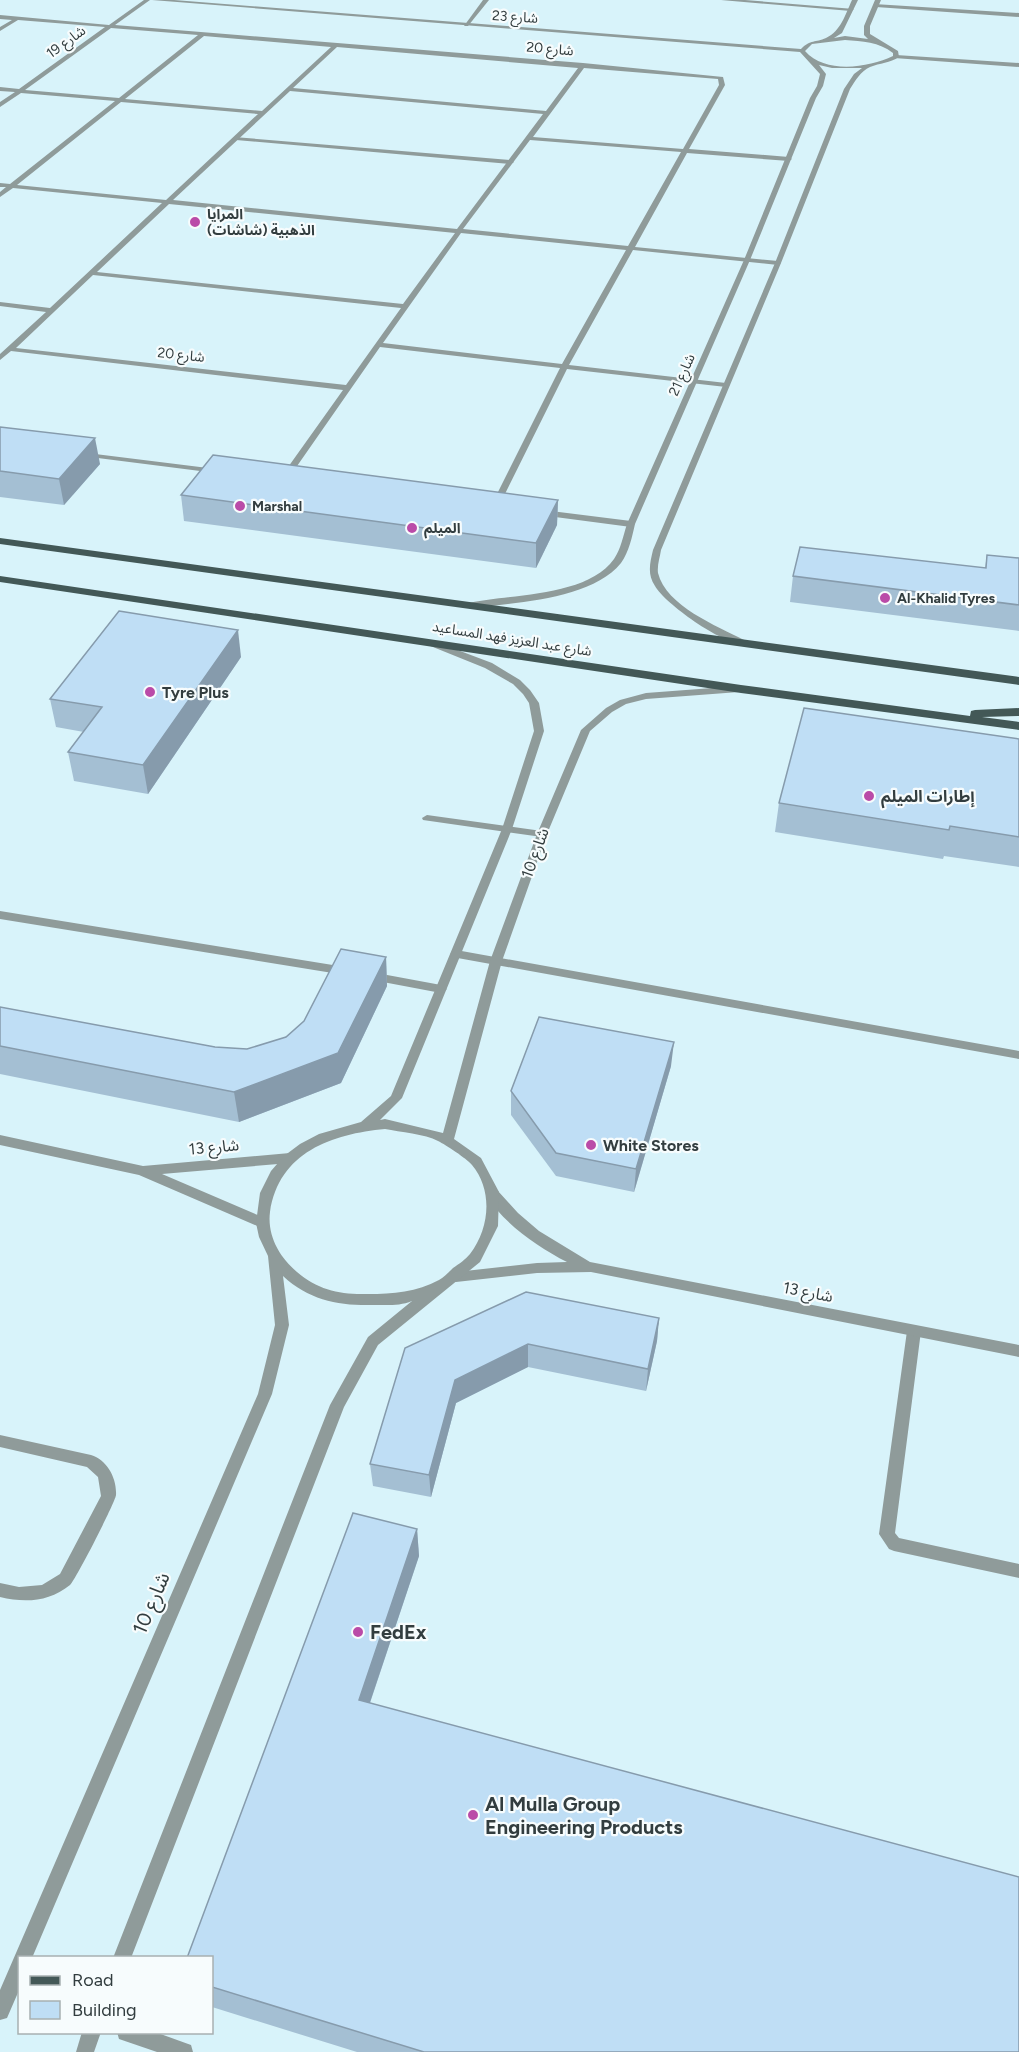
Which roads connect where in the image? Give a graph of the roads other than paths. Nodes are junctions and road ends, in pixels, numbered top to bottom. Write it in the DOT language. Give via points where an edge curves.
graph roads {
  1 [pos="147,0"];
  2 [pos="155,0"];
  3 [pos="486,0"];
  4 [pos="724,0"];
  5 [pos="855,0"];
  6 [pos="754,1"];
  7 [pos="877,2"];
  8 [pos="850,9"];
  9 [pos="1019,15"];
  10 [pos="0,17"];
  11 [pos="16,19"];
  12 [pos="466,25"];
  13 [pos="109,26"];
  14 [pos="0,29"];
  15 [pos="203,34"];
  16 [pos="828,39"];
  17 [pos="876,42"];
  18 [pos="336,45"];
  19 [pos="802,51"];
  20 [pos="896,57"];
  21 [pos="812,60"];
  22 [pos="583,65"];
  23 [pos="1019,65"];
  24 [pos="867,67"];
  25 [pos="0,89"];
  26 [pos="288,89"];
  27 [pos="20,90"];
  28 [pos="121,100"];
  29 [pos="0,105"];
  30 [pos="262,113"];
  31 [pos="548,113"];
  32 [pos="236,138"];
  33 [pos="529,138"];
  34 [pos="685,152"];
  35 [pos="789,159"];
  36 [pos="511,162"];
  37 [pos="0,185"];
  38 [pos="11,186"];
  39 [pos="0,195"];
  40 [pos="166,202"];
  41 [pos="459,231"];
  42 [pos="630,249"];
  43 [pos="747,260"];
  44 [pos="778,263"];
  45 [pos="91,273"];
  46 [pos="0,304"];
  47 [pos="407,307"];
  48 [pos="51,310"];
  49 [pos="380,345"];
  50 [pos="9,349"];
  51 [pos="0,358"];
  52 [pos="565,365"];
  53 [pos="695,381"];
  54 [pos="726,385"];
  55 [pos="349,388"];
  56 [pos="71,453"];
  57 [pos="224,472"];
  58 [pos="272,478"];
  59 [pos="284,480"];
  60 [pos="295,481"];
  61 [pos="483,505"];
  62 [pos="495,507"];
  63 [pos="506,508"];
  64 [pos="529,511"];
  65 [pos="631,524"];
  66 [pos="0,541"];
  67 [pos="0,579"];
  68 [pos="472,605"];
  69 [pos="427,641"];
  70 [pos="741,642"];
  71 [pos="1019,681"];
  72 [pos="741,689"];
  73 [pos="1019,712"];
  74 [pos="945,716"];
  75 [pos="1019,726"];
  76 [pos="427,818"];
  77 [pos="507,829"];
  78 [pos="542,834"];
  79 [pos="0,915"];
  80 [pos="456,954"];
  81 [pos="496,961"];
  82 [pos="441,988"];
  83 [pos="1019,1055"];
  84 [pos="366,1125"];
  85 [pos="448,1139"];
  86 [pos="0,1140"];
  87 [pos="290,1158"];
  88 [pos="142,1171"];
  89 [pos="494,1195"];
  90 [pos="262,1223"];
  91 [pos="274,1257"];
  92 [pos="591,1267"];
  93 [pos="456,1277"];
  94 [pos="438,1288"];
  95 [pos="914,1331"];
  96 [pos="1019,1352"];
  97 [pos="0,1441"];
  98 [pos="1019,1571"];
  99 [pos="0,1590"];
  100 [pos="24,1956"];
  101 [pos="123,1956"];
  102 [pos="18,1970"];
  103 [pos="0,2011"];
  104 [pos="91,2034"];
  105 [pos="132,2034"];
  106 [pos="85,2052"];
  107 [pos="184,2052"];
  1 -- 13 [label="street, شارع 19"];
  2 -- 12 [label="street, شارع 23"];
  3 -- 12 [label="street"];
  4 -- 6 [label="street"];
  5 -- 8 [label="street"];
  6 -- 8 [label="street"];
  7 -- 9 [label="street"];
  7 -- 17 [label="street" via="867,26 867,35"];
  8 -- 16 [label="street" via="839,33"];
  10 -- 11 [label="street, شارع 20"];
  11 -- 13 [label="street, شارع 20"];
  11 -- 14 [label="street"];
  12 -- 19 [label="street, شارع 23"];
  13 -- 15 [label="street, شارع 20"];
  13 -- 27 [label="street, شارع 19"];
  15 -- 18 [label="street, شارع 20"];
  15 -- 28 [label="street"];
  16 -- 17 [label="street"];
  16 -- 19 [label="street" via="810,43"];
  17 -- 20 [label="street" via="896,52"];
  18 -- 22 [label="street, شارع 20"];
  18 -- 26 [label="street"];
  19 -- 21 [label="street"];
  20 -- 23 [label="street"];
  20 -- 24 [label="street"];
  21 -- 24 [label="street"];
  21 -- 35 [label="street, شارع 21" via="824,74"];
  22 -- 31 [label="street, شارع 20"];
  22 -- 34 [label="street, شارع 20" via="720,78 722,85"];
  24 -- 44 [label="street" via="847,89"];
  25 -- 27 [label="street"];
  26 -- 30 [label="street"];
  26 -- 31 [label="street"];
  27 -- 28 [label="street"];
  27 -- 29 [label="street, شارع 19"];
  28 -- 30 [label="street"];
  28 -- 38 [label="street"];
  30 -- 32 [label="street"];
  31 -- 33 [label="street, شارع 20"];
  32 -- 36 [label="street"];
  32 -- 40 [label="street"];
  33 -- 34 [label="street"];
  33 -- 36 [label="street, شارع 20"];
  34 -- 35 [label="street"];
  34 -- 42 [label="street, شارع 20"];
  35 -- 43 [label="street, شارع 21"];
  36 -- 41 [label="street, شارع 20"];
  37 -- 38 [label="street"];
  38 -- 39 [label="street"];
  38 -- 40 [label="street"];
  40 -- 41 [label="street"];
  40 -- 45 [label="street"];
  41 -- 42 [label="street"];
  41 -- 47 [label="street, شارع 20"];
  42 -- 43 [label="street"];
  42 -- 52 [label="street, شارع 20"];
  43 -- 44 [label="street"];
  43 -- 53 [label="street, شارع 21"];
  44 -- 54 [label="street"];
  45 -- 47 [label="street"];
  45 -- 48 [label="street"];
  46 -- 48 [label="street"];
  47 -- 49 [label="street, شارع 20"];
  48 -- 50 [label="street"];
  49 -- 52 [label="street"];
  49 -- 55 [label="street, شارع 20"];
  50 -- 51 [label="street"];
  50 -- 55 [label="street, شارع 20"];
  52 -- 53 [label="street"];
  52 -- 62 [label="street, شارع 20"];
  53 -- 54 [label="street"];
  53 -- 65 [label="street, شارع 21"];
  54 -- 70 [label="street" via="657,549 653,572 659,587 685,612"];
  55 -- 59 [label="street, شارع 20"];
  56 -- 57 [label="street"];
  58 -- 59 [label="street"];
  59 -- 60 [label="street"];
  61 -- 62 [label="street"];
  62 -- 63 [label="street"];
  64 -- 65 [label="street"];
  65 -- 68 [label="street, شارع 21" via="624,551 604,574 553,594"];
  66 -- 68 [label="main road, شارع عبد العزيز فهد المساعيد"];
  67 -- 69 [label="main road, شارع عبد العزيز فهد المساعيد"];
  68 -- 70 [label="main road, شارع عبد العزيز فهد المساعيد"];
  69 -- 72 [label="main road, شارع عبد العزيز فهد المساعيد"];
  69 -- 77 [label="street, شارع 10" via="498,670 534,701 539,731"];
  70 -- 71 [label="main road, شارع عبد العزيز فهد المساعيد"];
  72 -- 74 [label="main road, شارع عبد العزيز فهد المساعيد"];
  72 -- 78 [label="street, شارع 10" via="646,696 609,710 586,730"];
  73 -- 74 [label="main road"];
  74 -- 75 [label="main road, شارع عبد العزيز فهد المساعيد"];
  76 -- 77 [label="street"];
  77 -- 78 [label="street"];
  77 -- 80 [label="street, شارع 10"];
  78 -- 81 [label="street, شارع 10"];
  79 -- 82 [label="street" via="336,975"];
  80 -- 81 [label="street"];
  80 -- 82 [label="street, شارع 10"];
  81 -- 83 [label="street"];
  81 -- 85 [label="street, شارع 10"];
  82 -- 84 [label="street, شارع 10" via="396,1098"];
  84 -- 85 [label="street" via="409,1126"];
  84 -- 87 [label="street" via="324,1136"];
  85 -- 89 [label="street" via="478,1163"];
  86 -- 88 [label="street, شارع 13"];
  87 -- 88 [label="street, شارع 13"];
  87 -- 90 [label="street" via="267,1189"];
  88 -- 90 [label="street, شارع 13"];
  89 -- 92 [label="street, شارع 13" via="534,1236"];
  89 -- 93 [label="street" via="495,1215 489,1238 472,1263"];
  90 -- 91 [label="street"];
  91 -- 94 [label="street" via="303,1284 345,1300 393,1302"];
  91 -- 100 [label="street, شارع 10" via="282,1325 264,1394"];
  92 -- 93 [label="street, شارع 13"];
  92 -- 95 [label="street, شارع 13"];
  93 -- 94 [label="street"];
  94 -- 101 [label="street" via="373,1341 337,1405"];
  95 -- 96 [label="street, شارع 13"];
  95 -- 98 [label="street" via="887,1534 894,1544"];
  97 -- 99 [label="street" via="91,1461 105,1474 109,1496 66,1579 44,1592 19,1594"];
  102 -- 103 [label="street"];
  104 -- 106 [label="street"];
  105 -- 107 [label="street"];
}
